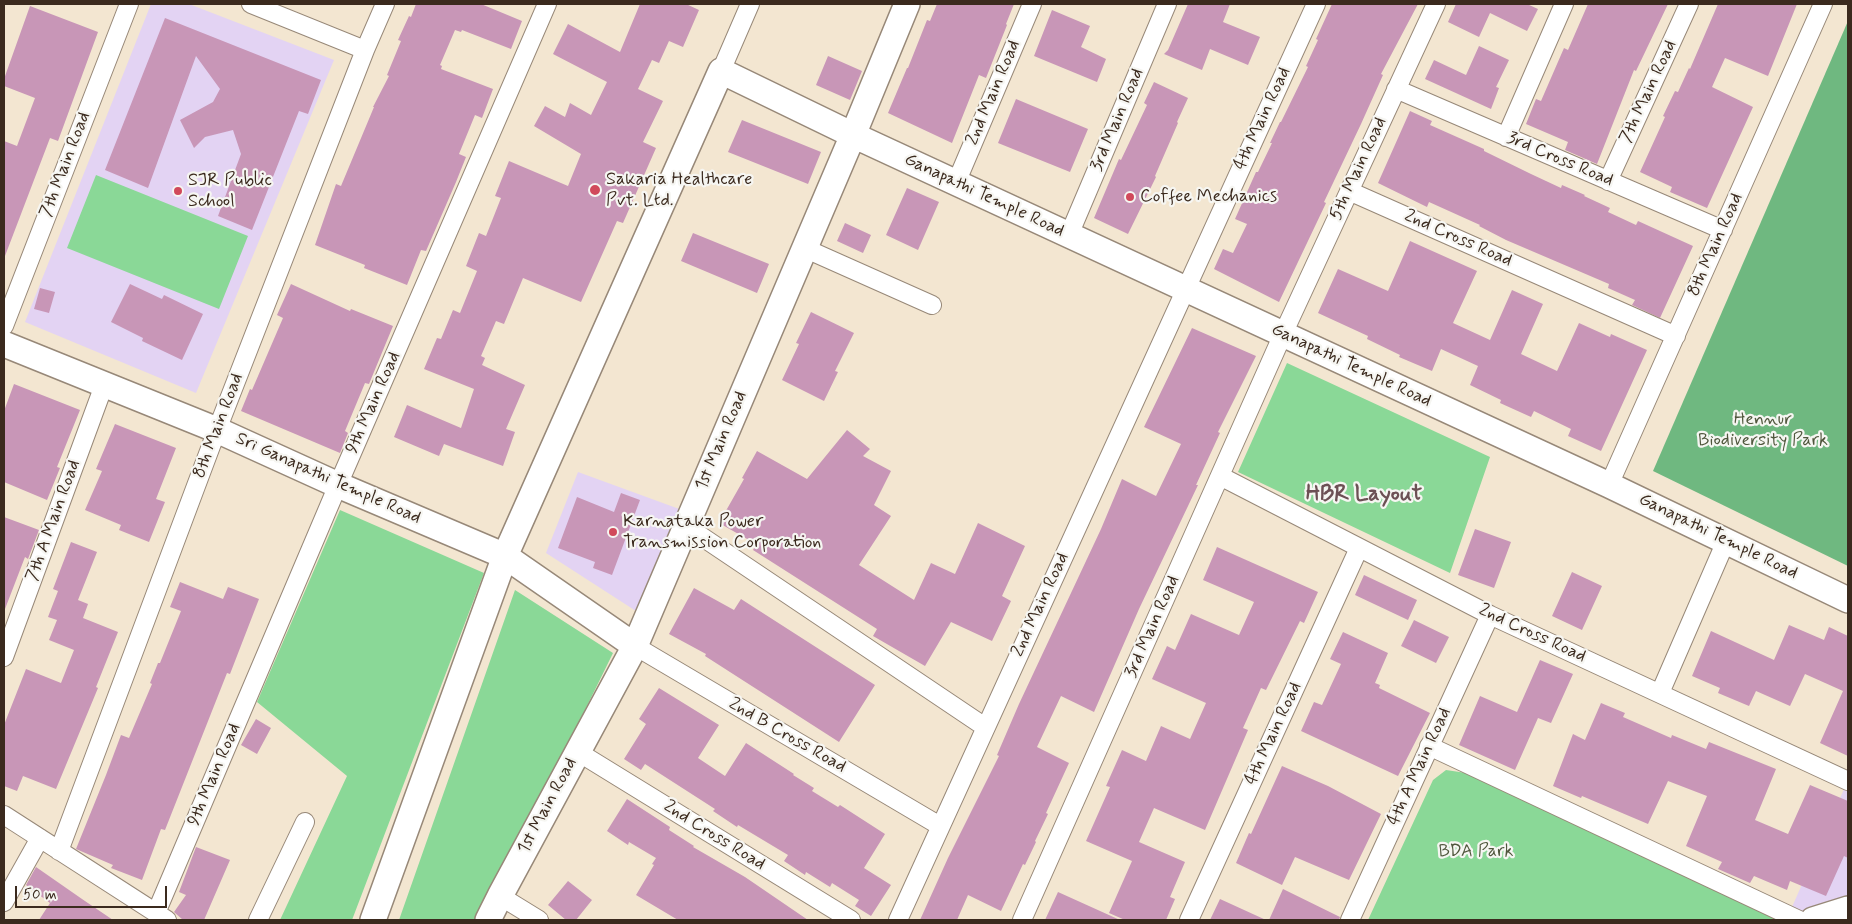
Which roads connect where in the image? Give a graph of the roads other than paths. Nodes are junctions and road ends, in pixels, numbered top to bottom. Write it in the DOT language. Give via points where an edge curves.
graph roads {
  1 [pos="129,4"];
  2 [pos="251,4"];
  3 [pos="385,4"];
  4 [pos="547,4"];
  5 [pos="750,4"];
  6 [pos="907,4"];
  7 [pos="1032,4"];
  8 [pos="1167,4"];
  9 [pos="1316,4"];
  10 [pos="1436,4"];
  11 [pos="1564,4"];
  12 [pos="1689,4"];
  13 [pos="1823,4"];
  14 [pos="365,50"];
  15 [pos="721,71"];
  16 [pos="1396,89"];
  17 [pos="853,135"];
  18 [pos="1506,137"];
  19 [pos="1608,181"];
  20 [pos="956,183"];
  21 [pos="1349,191"];
  22 [pos="1723,230"];
  23 [pos="1069,235"];
  24 [pos="804,248"];
  25 [pos="1185,289"];
  26 [pos="932,305"];
  27 [pos="4,326"];
  28 [pos="1283,334"];
  29 [pos="1676,336"];
  30 [pos="4,344"];
  31 [pos="104,385"];
  32 [pos="216,430"];
  33 [pos="1220,476"];
  34 [pos="338,485"];
  35 [pos="1609,485"];
  36 [pos="686,526"];
  37 [pos="1726,541"];
  38 [pos="1359,548"];
  39 [pos="504,556"];
  40 [pos="1848,600"];
  41 [pos="1490,615"];
  42 [pos="635,646"];
  43 [pos="4,657"];
  44 [pos="1660,694"];
  45 [pos="985,727"];
  46 [pos="1430,746"];
  47 [pos="578,752"];
  48 [pos="1848,781"];
  49 [pos="4,815"];
  50 [pos="305,822"];
  51 [pos="940,826"];
  52 [pos="40,838"];
  53 [pos="58,850"];
  54 [pos="500,896"];
  55 [pos="4,902"];
  56 [pos="1848,909"];
  57 [pos="162,917"];
  58 [pos="258,920"];
  59 [pos="373,920"];
  60 [pos="488,920"];
  61 [pos="538,920"];
  62 [pos="851,920"];
  63 [pos="898,920"];
  64 [pos="1022,920"];
  65 [pos="1189,920"];
  66 [pos="1350,920"];
  67 [pos="1799,920"];
  68 [pos="1814,920"];
  1 -- 27 [label="street, 7th Main Road"];
  2 -- 14 [label="street"];
  3 -- 14 [label="street, 8th Main Road"];
  4 -- 34 [label="street, 9th Main Road"];
  5 -- 15 [label="street"];
  6 -- 17 [label="street, 1st Main Road"];
  7 -- 20 [label="street, 2nd Main Road"];
  8 -- 23 [label="street, 3rd Main Road"];
  9 -- 25 [label="street, 4th Main Road"];
  10 -- 16 [label="street, 5th Main Road"];
  11 -- 18 [label="street"];
  12 -- 19 [label="street, 7th Main Road"];
  13 -- 22 [label="street, 8th Main Road"];
  14 -- 32 [label="street, 8th Main Road"];
  15 -- 17 [label="street, Ganapathi Temple Road"];
  15 -- 39 [label="street"];
  16 -- 18 [label="street, 3rd Cross Road"];
  16 -- 21 [label="street, 5th Main Road"];
  17 -- 20 [label="street, Ganapathi Temple Road"];
  17 -- 24 [label="street, 1st Main Road"];
  18 -- 19 [label="street, 3rd Cross Road"];
  19 -- 22 [label="street, 3rd Cross Road"];
  20 -- 23 [label="street, Ganapathi Temple Road"];
  21 -- 28 [label="street, 5th Main Road"];
  21 -- 29 [label="street, 2nd Cross Road"];
  22 -- 29 [label="street, 8th Main Road"];
  23 -- 25 [label="street, Ganapathi Temple Road"];
  24 -- 26 [label="street"];
  24 -- 36 [label="street, 1st Main Road"];
  25 -- 28 [label="street, Ganapathi Temple Road"];
  25 -- 45 [label="street, 2nd Main Road"];
  28 -- 33 [label="street, 3rd Main Road"];
  28 -- 35 [label="street, Ganapathi Temple Road"];
  29 -- 35 [label="street, 8th Main Road"];
  30 -- 31 [label="street, Sri Ganapathi Temple Road"];
  31 -- 32 [label="street, Sri Ganapathi Temple Road"];
  31 -- 43 [label="street, 7th A Main Road"];
  32 -- 34 [label="street, Sri Ganapathi Temple Road"];
  32 -- 53 [label="street, 8th Main Road"];
  33 -- 38 [label="street, 2nd Cross Road"];
  33 -- 64 [label="street, 3rd Main Road"];
  34 -- 39 [label="street, Sri Ganapathi Temple Road"];
  34 -- 57 [label="street, 9th Main Road"];
  35 -- 37 [label="street, Ganapathi Temple Road"];
  36 -- 42 [label="street, 1st Main Road"];
  36 -- 45 [label="street"];
  37 -- 40 [label="street, Ganapathi Temple Road"];
  37 -- 44 [label="street"];
  38 -- 41 [label="street, 2nd Cross Road"];
  38 -- 65 [label="street, 4th Main Road"];
  39 -- 42 [label="street, Sri Ganapathi Temple Road"];
  39 -- 59 [label="street"];
  41 -- 44 [label="street, 2nd Cross Road"];
  41 -- 46 [label="street, 4th A Main Road"];
  42 -- 47 [label="street, 1st Main Road"];
  42 -- 51 [label="street, 2nd B Cross Road"];
  44 -- 48 [label="street, 2nd Cross Road"];
  45 -- 51 [label="street, 2nd Main Road"];
  46 -- 66 [label="street, 4th A Main Road"];
  46 -- 67 [label="street"];
  47 -- 54 [label="street, 1st Main Road"];
  47 -- 62 [label="street, 2nd Cross Road"];
  49 -- 52 [label="street"];
  50 -- 58 [label="street"];
  51 -- 63 [label="street, 2nd Main Road"];
  52 -- 53 [label="street"];
  52 -- 55 [label="street"];
  53 -- 57 [label="street"];
  54 -- 60 [label="street, 1st Main Road"];
  54 -- 61 [label="street"];
  56 -- 68 [label="street"];
}
